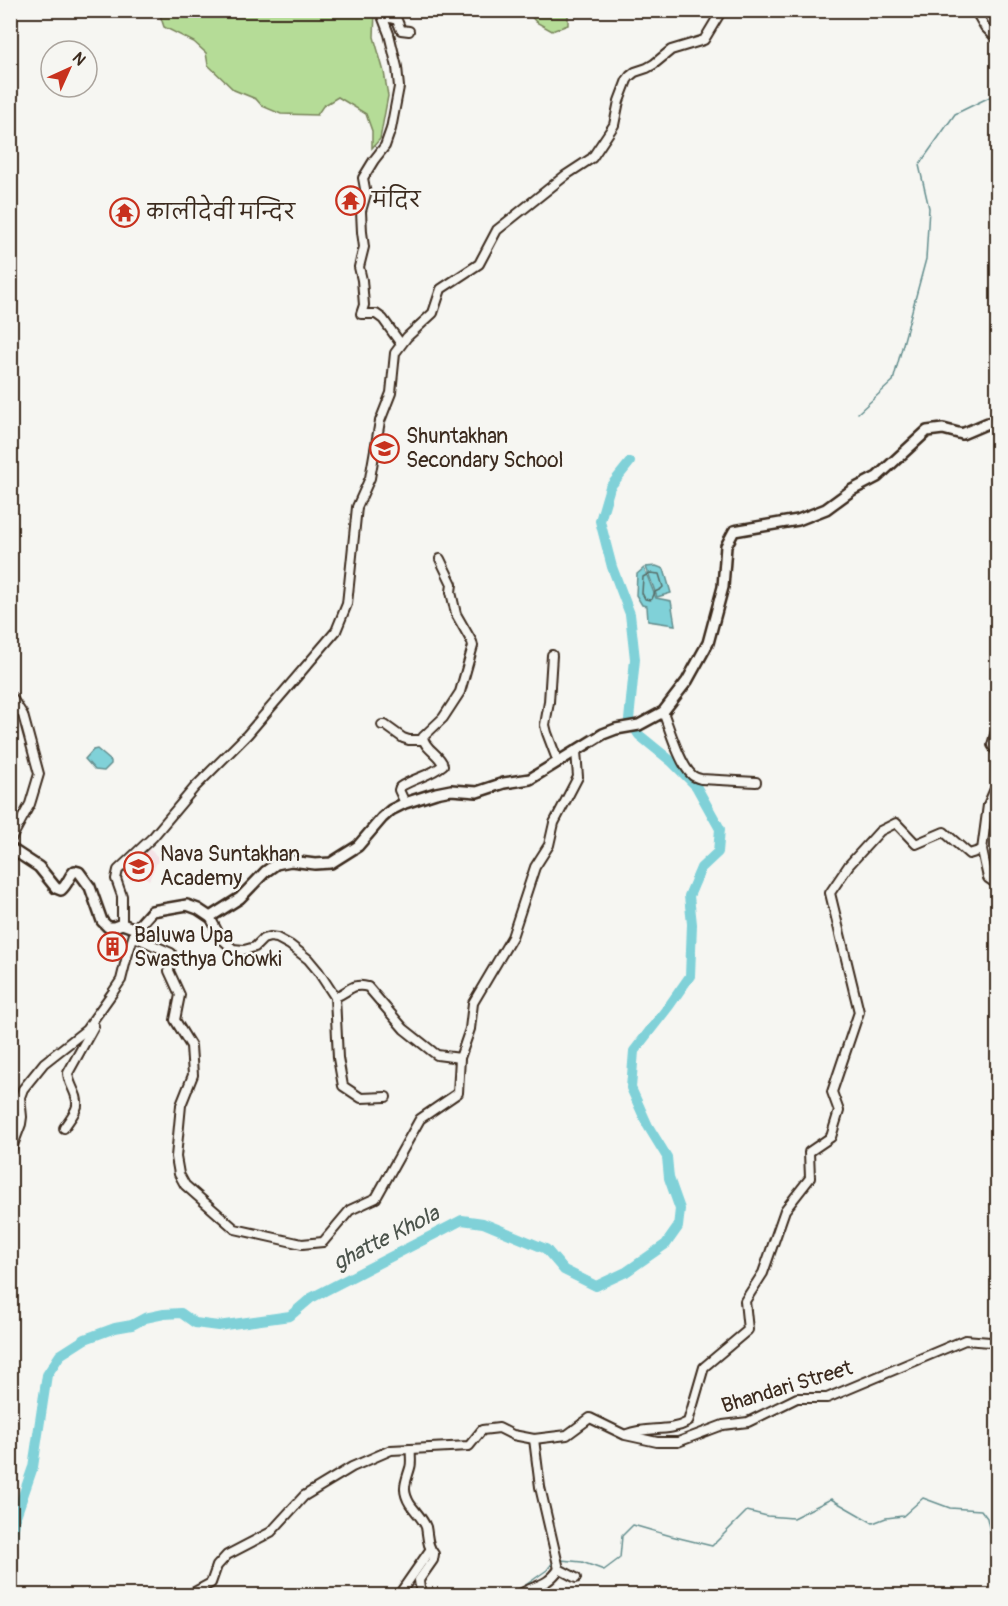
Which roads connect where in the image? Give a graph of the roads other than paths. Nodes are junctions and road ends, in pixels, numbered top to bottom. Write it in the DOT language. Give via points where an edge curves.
graph roads {
  1 [pos="722,10"];
  2 [pos="975,10"];
  3 [pos="409,31"];
  4 [pos="998,40"];
  5 [pos="401,344"];
  6 [pos="998,421"];
  7 [pos="440,559"];
  8 [pos="552,655"];
  9 [pos="10,695"];
  10 [pos="663,712"];
  11 [pos="382,725"];
  12 [pos="998,729"];
  13 [pos="423,740"];
  14 [pos="576,751"];
  15 [pos="998,754"];
  16 [pos="558,762"];
  17 [pos="756,782"];
  18 [pos="998,782"];
  19 [pos="405,803"];
  20 [pos="10,841"];
  21 [pos="10,848"];
  22 [pos="982,850"];
  23 [pos="998,885"];
  24 [pos="210,917"];
  25 [pos="122,924"];
  26 [pos="136,929"];
  27 [pos="335,997"];
  28 [pos="105,1003"];
  29 [pos="460,1058"];
  30 [pos="386,1097"];
  31 [pos="64,1128"];
  32 [pos="12,1144"];
  33 [pos="10,1153"];
  34 [pos="998,1341"];
  35 [pos="625,1435"];
  36 [pos="534,1439"];
  37 [pos="411,1449"];
  38 [pos="430,1550"];
  39 [pos="559,1569"];
  40 [pos="576,1578"];
  41 [pos="187,1596"];
  42 [pos="398,1596"];
  43 [pos="421,1596"];
  44 [pos="517,1596"];
  1 -- 5 [label="street" via="704,40 671,50 630,76 614,125 592,158 497,230 478,264 441,289 433,314"];
  2 -- 4 [label="street"];
  3 -- 5 [label="street" via="401,30 397,20 382,16 398,67 399,87 385,146 363,178 364,247 359,267 364,305 361,314 376,314"];
  5 -- 25 [label="street" via="395,353 391,393 380,421 370,478 357,507 347,604 336,631 247,735 118,870"];
  6 -- 10 [label="street" via="962,434 943,429 927,431 877,477 826,509 798,520 735,531 726,546 723,587 708,643 687,681"];
  7 -- 13 [label="street" via="452,584 456,614 472,646 460,692"];
  8 -- 16 [label="street" via="545,725"];
  9 -- 20 [label="street" via="23,715 39,774 30,804"];
  10 -- 14 [label="street" via="639,725 603,734"];
  10 -- 17 [label="street" via="690,773 701,779"];
  11 -- 13 [label="street" via="406,739"];
  12 -- 15 [label="street" via="992,745"];
  13 -- 19 [label="street" via="443,765 400,787"];
  14 -- 16 [label="street"];
  14 -- 29 [label="street" via="578,777 554,823 549,845 535,867 512,937 472,1003 470,1029"];
  16 -- 19 [label="street" via="530,779 477,792 451,790"];
  18 -- 22 [label="street" via="988,805"];
  19 -- 24 [label="street" via="382,818 358,846 331,863 276,864 240,898"];
  21 -- 25 [label="street" via="39,867 56,888 62,890 72,872 79,872 90,887 102,921 108,927"];
  22 -- 23 [label="street" via="988,878"];
  22 -- 35 [label="street" via="969,854 944,832 916,844 896,823 880,831 830,893 859,1012 832,1092 839,1111 831,1137 809,1152 810,1178 785,1210 763,1273 745,1301 748,1330 704,1367 688,1422 677,1428 637,1430"];
  24 -- 26 [label="street" via="187,905 152,911"];
  24 -- 27 [label="street" via="221,938 233,949 255,947 270,937 291,945 308,959"];
  25 -- 26 [label="street"];
  26 -- 28 [label="street" via="121,980"];
  26 -- 29 [label="street" via="138,938 171,953 169,971 180,995 175,1020 191,1046 193,1075 181,1105 179,1174 185,1185 235,1228 302,1244 323,1242 350,1210 376,1198 420,1119 458,1093"];
  27 -- 29 [label="street" via="353,986 368,987 404,1029 433,1052"];
  27 -- 30 [label="street" via="343,1086 361,1098"];
  28 -- 31 [label="street" via="68,1073 77,1107"];
  28 -- 32 [label="street" via="86,1030 44,1063 23,1089 22,1117"];
  32 -- 33 [label="street"];
  34 -- 35 [label="street, Bhandari Street" via="965,1340 826,1398 797,1398 748,1422 723,1425 678,1442"];
  35 -- 36 [label="street, Bhandari Street" via="590,1418 567,1435"];
  36 -- 37 [label="street, Bhandari Street" via="499,1428 482,1430 469,1446"];
  36 -- 39 [label="street" via="540,1487"];
  37 -- 38 [label="street" via="411,1466 404,1486 425,1525"];
  37 -- 41 [label="street, Bhandari Street" via="381,1454 304,1496 271,1532 227,1555 217,1566 211,1583"];
  38 -- 42 [label="street"];
  38 -- 43 [label="street" via="433,1560 419,1580"];
  39 -- 40 [label="street"];
  39 -- 44 [label="street" via="543,1585"];
}
